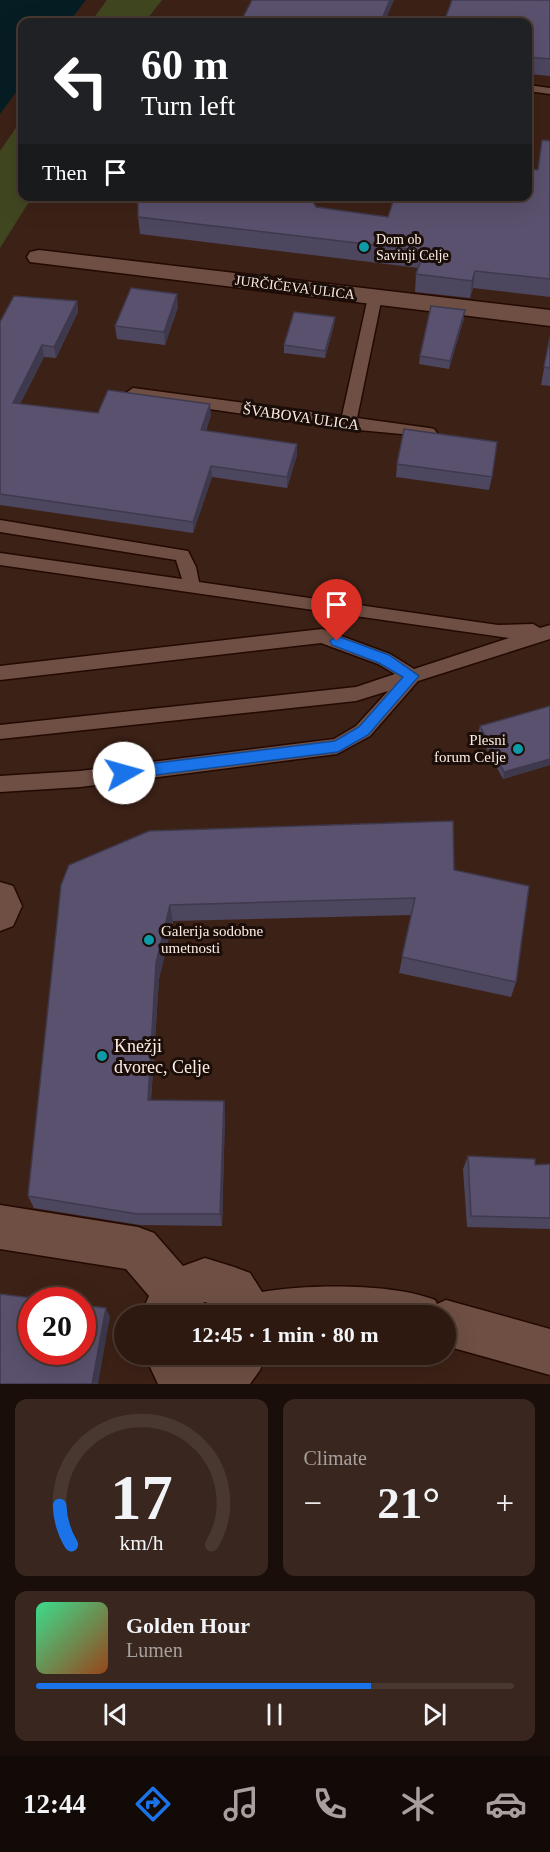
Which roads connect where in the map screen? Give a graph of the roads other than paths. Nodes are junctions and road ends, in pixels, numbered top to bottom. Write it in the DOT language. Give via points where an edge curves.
graph roads {
  1 [pos="532,89"];
  2 [pos="550,91"];
  3 [pos="39,257"];
  4 [pos="375,297"];
  5 [pos="550,318"];
  6 [pos="133,393"];
  7 [pos="348,424"];
  8 [pos="447,436"];
  9 [pos="0,526"];
  10 [pos="0,559"];
  11 [pos="192,588"];
  12 [pos="550,631"];
  13 [pos="0,673"];
  14 [pos="412,676"];
  15 [pos="0,732"];
  16 [pos="0,784"];
  17 [pos="0,898"];
  18 [pos="0,914"];
  19 [pos="0,1227"];
  20 [pos="169,1304"];
  21 [pos="243,1305"];
  22 [pos="456,1326"];
  23 [pos="550,1352"];
  24 [pos="235,1365"];
  25 [pos="168,1368"];
  1 -- 2 [label="lane"];
  3 -- 4 [label="street, JURČIČEVA ULICA"];
  4 -- 5 [label="street, JURČIČEVA ULICA"];
  4 -- 7 [label="lane"];
  6 -- 7 [label="lane, ŠVABOVA ULICA"];
  7 -- 8 [label="lane, ŠVABOVA ULICA"];
  9 -- 11 [label="lane" via="182,555"];
  10 -- 11 [label="lane"];
  11 -- 12 [label="lane" via="498,632"];
  12 -- 14 [label="lane"];
  13 -- 14 [label="lane" via="322,636 384,659"];
  14 -- 15 [label="lane" via="356,694"];
  14 -- 16 [label="lane" via="363,731 338,746 80,779"];
  17 -- 18 [label="street"];
  19 -- 20 [label="street" via="138,1249"];
  20 -- 21 [label="street" via="205,1280 234,1289"];
  22 -- 23 [label="street"];
  24 -- 25 [label="street" via="229,1373 200,1381"];
}
